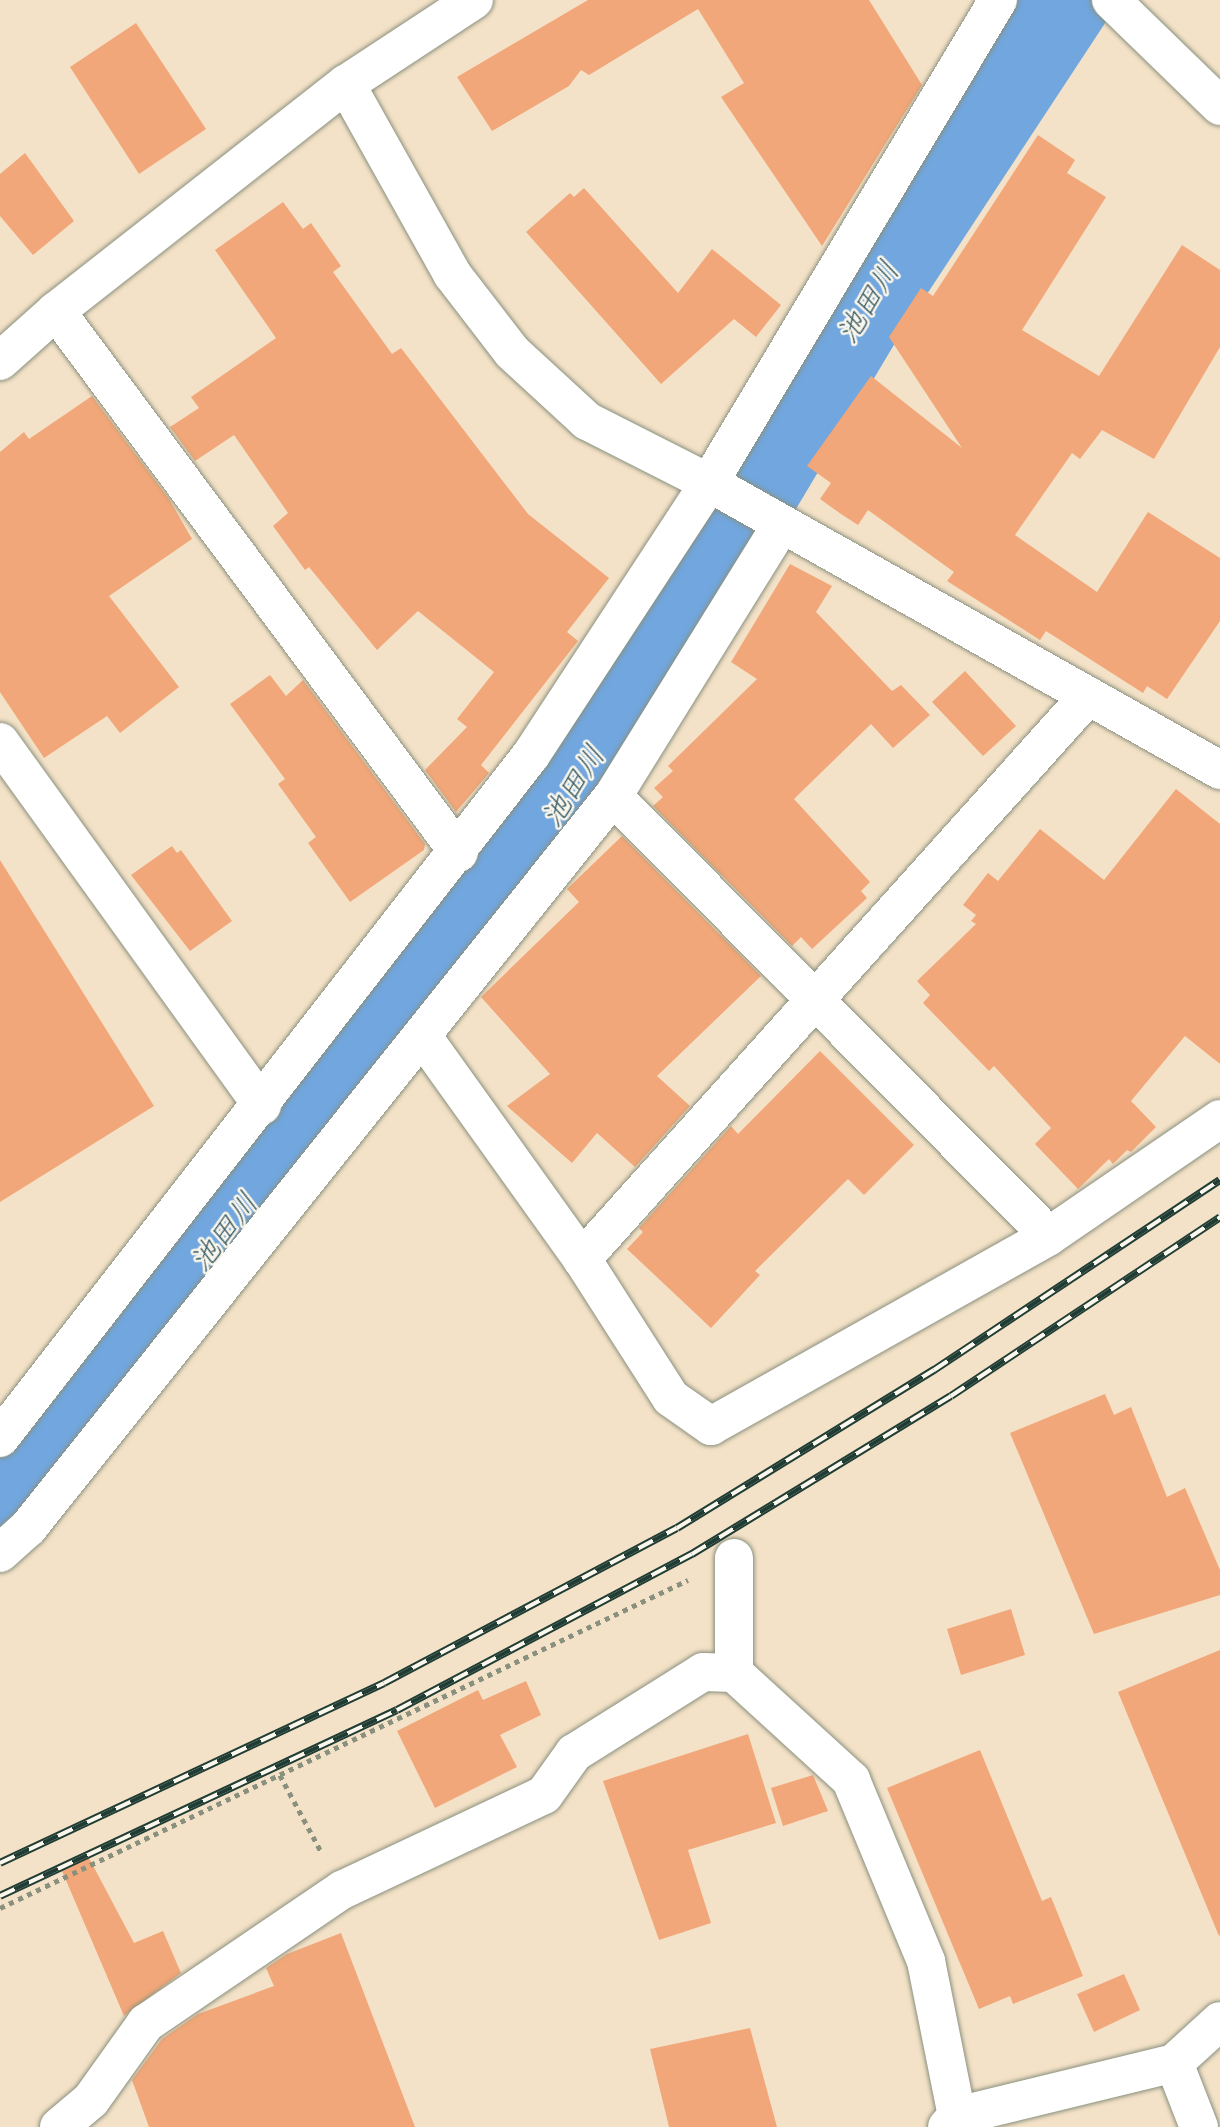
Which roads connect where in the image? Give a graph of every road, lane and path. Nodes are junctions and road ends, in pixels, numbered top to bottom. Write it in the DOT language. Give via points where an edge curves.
graph roads {
  1 [pos="474,0"];
  2 [pos="998,0"];
  3 [pos="1116,2"];
  4 [pos="346,84"];
  5 [pos="1220,106"];
  6 [pos="56,311"];
  7 [pos="0,361"];
  8 [pos="711,484"];
  9 [pos="779,524"];
  10 [pos="1088,696"];
  11 [pos="0,742"];
  12 [pos="1220,771"];
  13 [pos="613,796"];
  14 [pos="459,853"];
  15 [pos="813,1002"];
  16 [pos="423,1037"];
  17 [pos="262,1105"];
  18 [pos="1220,1119"];
  19 [pos="1049,1236"];
  20 [pos="582,1259"];
  21 [pos="3,1428"];
  22 [pos="0,1553"];
  23 [pos="734,1558"];
  24 [pos="734,1673"];
  25 [pos="280,1775"];
  26 [pos="342,1890"];
  27 [pos="0,1908"];
  28 [pos="1220,2021"];
  29 [pos="1174,2063"];
  30 [pos="952,2122"];
  31 [pos="59,2127"];
  32 [pos="1199,2127"];
  1 -- 4 [label="street"];
  2 -- 8 [label="street"];
  3 -- 5 [label="street"];
  4 -- 6 [label="street"];
  4 -- 8 [label="street" via="452,274 512,352 587,421"];
  6 -- 7 [label="street"];
  6 -- 14 [label="street"];
  8 -- 9 [label="street"];
  8 -- 14 [label="street" via="531,755"];
  9 -- 10 [label="street"];
  9 -- 13 [label="street"];
  10 -- 12 [label="street"];
  10 -- 15 [label="street"];
  11 -- 17 [label="street"];
  13 -- 15 [label="street"];
  13 -- 16 [label="street"];
  14 -- 17 [label="street"];
  15 -- 19 [label="street"];
  15 -- 20 [label="street"];
  16 -- 20 [label="street"];
  16 -- 22 [label="street" via="177,1337 28,1528"];
  17 -- 21 [label="street"];
  18 -- 19 [label="street"];
  19 -- 20 [label="street" via="711,1426 671,1398"];
  23 -- 24 [label="street"];
  23 -- 25 [label="path"];
  24 -- 26 [label="street" via="703,1672 574,1753 544,1795"];
  24 -- 30 [label="street" via="851,1780 926,1961"];
  25 -- 26 [label="path"];
  25 -- 27 [label="path"];
  26 -- 31 [label="street" via="146,2023 91,2100"];
  28 -- 29 [label="street"];
  29 -- 30 [label="street"];
  29 -- 32 [label="street"];
}
